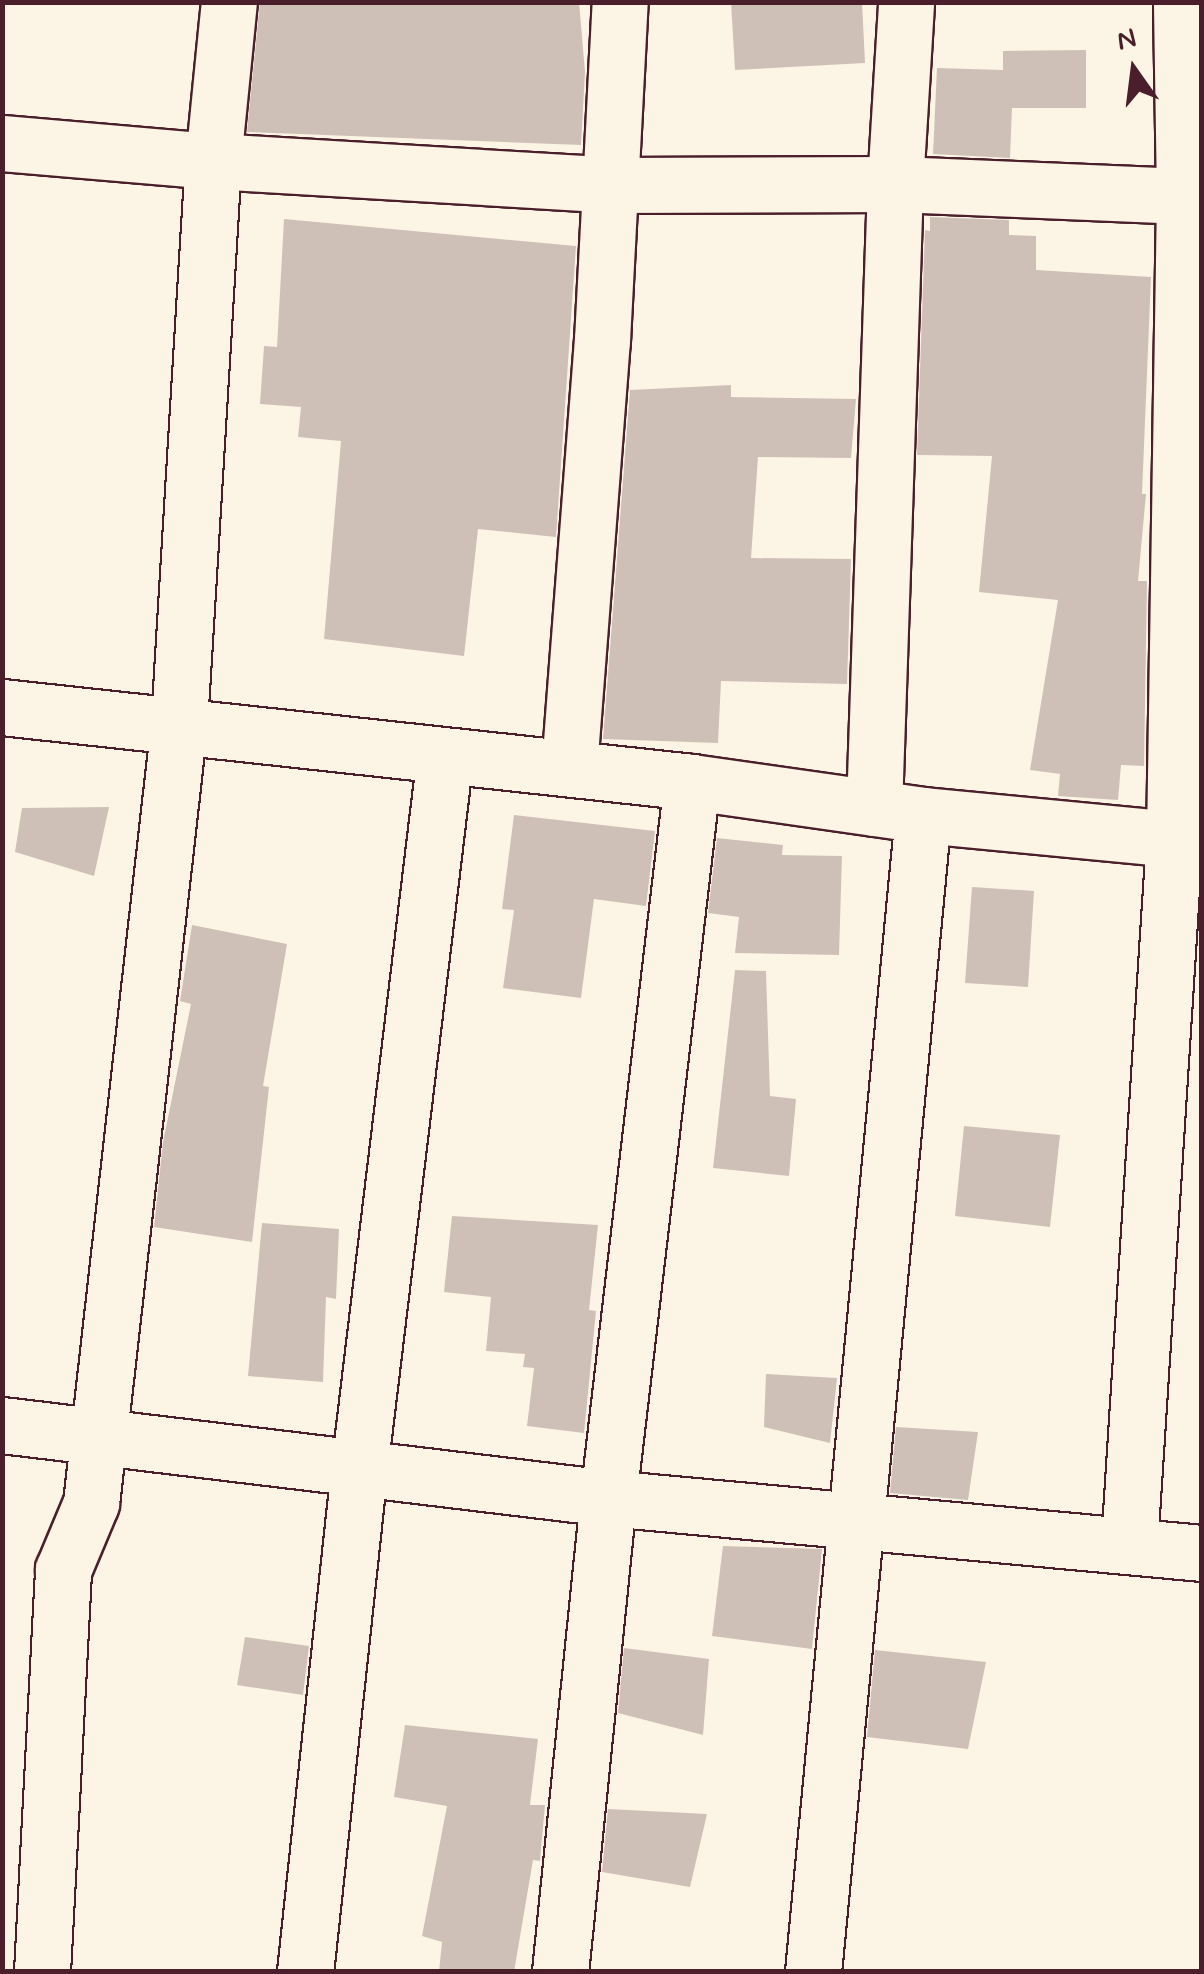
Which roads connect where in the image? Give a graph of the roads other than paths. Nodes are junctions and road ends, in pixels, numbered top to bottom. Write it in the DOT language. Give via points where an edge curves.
graph roads {
  1 [pos="228,2"];
  2 [pos="620,2"];
  3 [pos="906,2"];
  4 [pos="1182,2"];
  5 [pos="2,143"];
  6 [pos="213,161"];
  7 [pos="895,184"];
  8 [pos="612,185"];
  9 [pos="1192,196"];
  10 [pos="2,707"];
  11 [pos="179,723"];
  12 [pos="444,755"];
  13 [pos="569,768"];
  14 [pos="692,782"];
  15 [pos="898,811"];
  16 [pos="1188,842"];
  17 [pos="2,1425"];
  18 [pos="98,1436"];
  19 [pos="359,1469"];
  20 [pos="608,1498"];
  21 [pos="853,1517"];
  22 [pos="1129,1545"];
  23 [pos="1202,1553"];
  24 [pos="42,1972"];
  25 [pos="305,1972"];
  26 [pos="560,1972"];
  27 [pos="812,1972"];
  1 -- 6 [label="street"];
  2 -- 8 [label="street"];
  3 -- 7 [label="street"];
  4 -- 9 [label="street"];
  5 -- 6 [label="street"];
  6 -- 8 [label="street"];
  6 -- 11 [label="street"];
  7 -- 8 [label="street"];
  7 -- 9 [label="street"];
  7 -- 15 [label="street"];
  8 -- 13 [label="street"];
  9 -- 16 [label="street"];
  10 -- 11 [label="street"];
  11 -- 12 [label="street"];
  11 -- 18 [label="street"];
  12 -- 13 [label="street"];
  12 -- 19 [label="street"];
  13 -- 14 [label="street"];
  14 -- 15 [label="street"];
  14 -- 20 [label="street"];
  15 -- 16 [label="street"];
  15 -- 21 [label="street"];
  16 -- 22 [label="street"];
  17 -- 18 [label="street"];
  18 -- 19 [label="street"];
  18 -- 24 [label="street" via="91,1502 63,1570"];
  19 -- 20 [label="street"];
  19 -- 25 [label="street"];
  20 -- 21 [label="street"];
  20 -- 26 [label="street"];
  21 -- 22 [label="street"];
  21 -- 27 [label="street"];
  22 -- 23 [label="street"];
}
